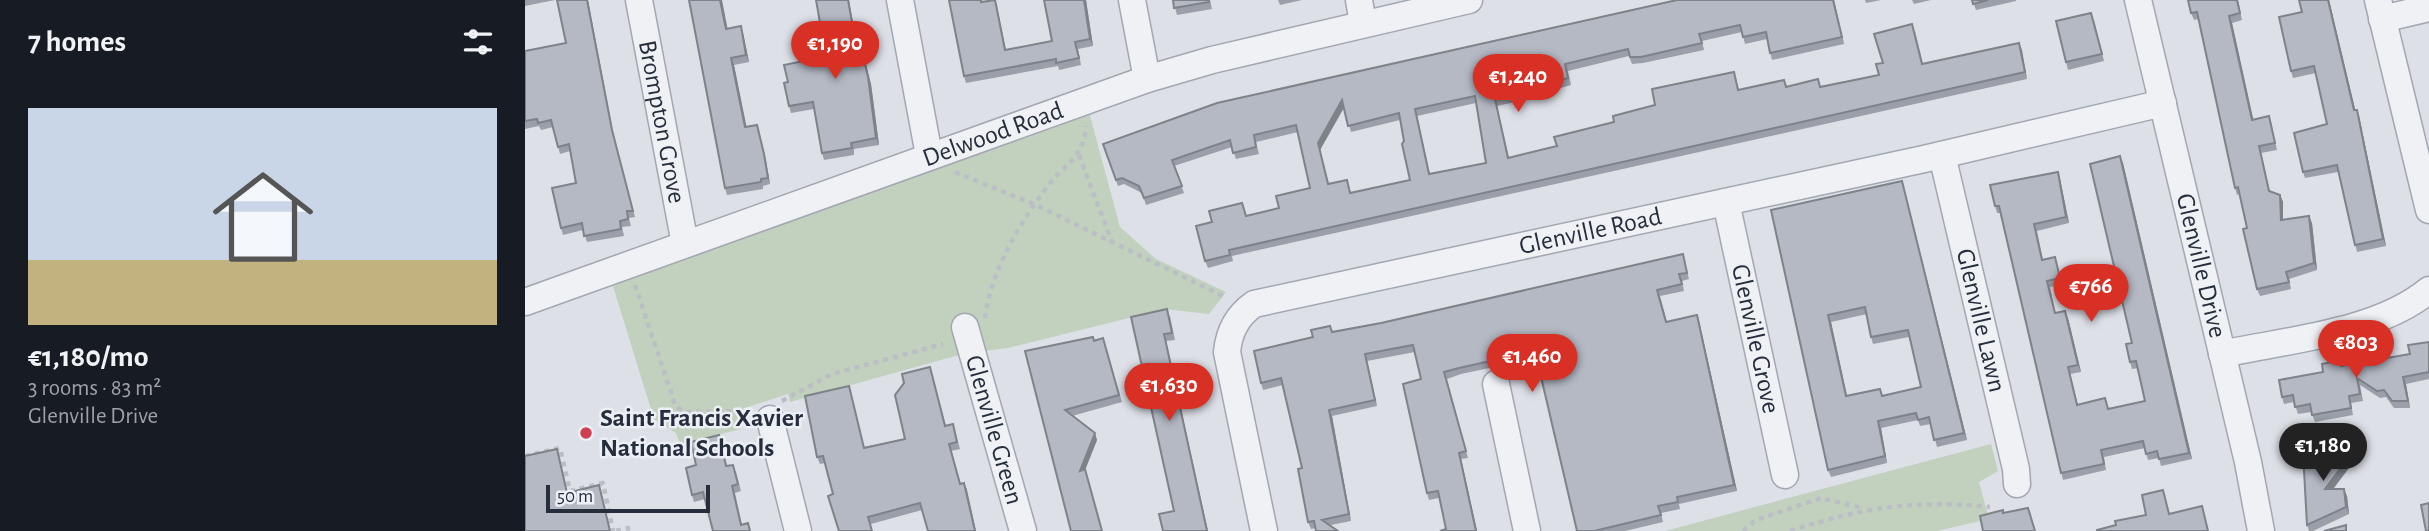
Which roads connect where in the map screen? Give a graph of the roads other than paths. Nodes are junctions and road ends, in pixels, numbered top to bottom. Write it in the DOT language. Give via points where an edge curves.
graph roads {
  1 [pos="639,0"];
  2 [pos="900,0"];
  3 [pos="1132,0"];
  4 [pos="1469,0"];
  5 [pos="2138,0"];
  6 [pos="2429,8"];
  7 [pos="2380,10"];
  8 [pos="1361,12"];
  9 [pos="1147,79"];
  10 [pos="2162,103"];
  11 [pos="929,155"];
  12 [pos="1942,155"];
  13 [pos="1726,202"];
  14 [pos="2429,210"];
  15 [pos="685,244"];
  16 [pos="2429,290"];
  17 [pos="525,302"];
  18 [pos="965,327"];
  19 [pos="2222,354"];
  20 [pos="1496,384"];
  21 [pos="768,410"];
  22 [pos="1785,475"];
  23 [pos="2017,484"];
  24 [pos="798,531"];
  25 [pos="1023,531"];
  26 [pos="1264,531"];
  27 [pos="1527,531"];
  28 [pos="2261,531"];
  1 -- 15 [label="street, Brompton Grove"];
  2 -- 11 [label="street"];
  3 -- 9 [label="street"];
  4 -- 8 [label="street, Delwood Road"];
  5 -- 10 [label="street, Glenville Drive"];
  6 -- 7 [label="street"];
  7 -- 14 [label="street"];
  8 -- 9 [label="street, Delwood Road"];
  9 -- 11 [label="street, Delwood Road"];
  10 -- 12 [label="street, Glenville Road"];
  10 -- 19 [label="street, Glenville Drive"];
  11 -- 15 [label="street, Delwood Road"];
  12 -- 13 [label="street, Glenville Road"];
  12 -- 23 [label="street, Glenville Lawn"];
  13 -- 22 [label="street, Glenville Grove"];
  13 -- 26 [label="street, Glenville Road" via="1273,299 1244,311 1232,329 1227,352"];
  15 -- 17 [label="street, Delwood Road"];
  16 -- 19 [label="street" via="2387,316"];
  18 -- 25 [label="street, Glenville Green"];
  19 -- 28 [label="street, Glenville Drive"];
  20 -- 27 [label="street"];
  21 -- 24 [label="street"];
}
